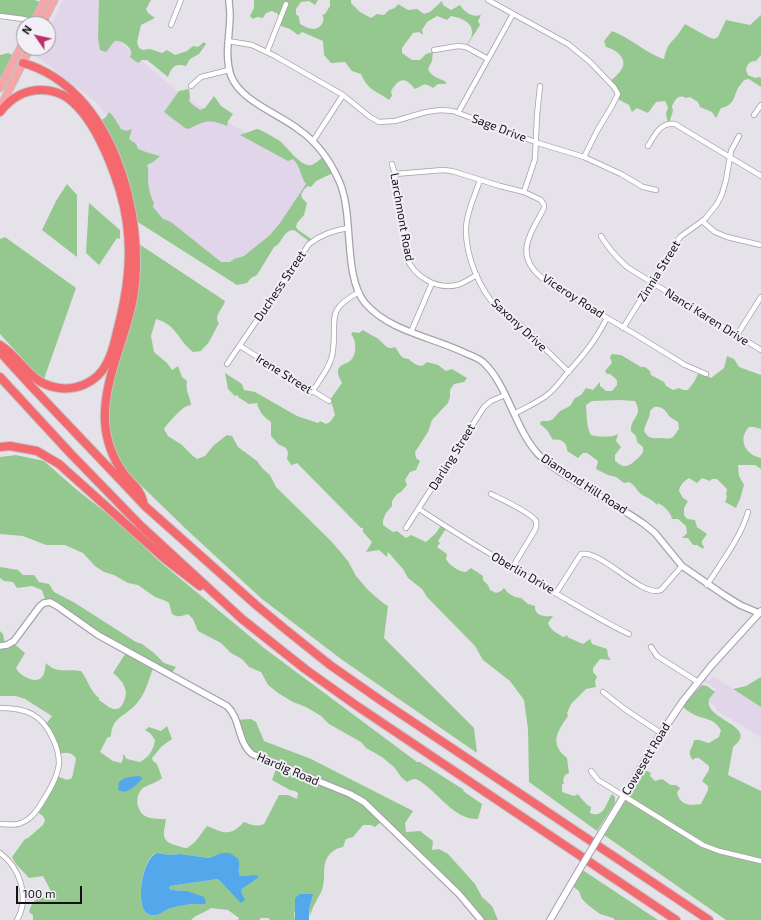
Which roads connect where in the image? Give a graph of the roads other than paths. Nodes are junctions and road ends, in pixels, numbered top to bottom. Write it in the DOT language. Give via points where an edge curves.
graph roads {
  1 [pos="45,0"];
  2 [pos="54,0"];
  3 [pos="181,0"];
  4 [pos="228,0"];
  5 [pos="488,0"];
  6 [pos="286,4"];
  7 [pos="513,14"];
  8 [pos="0,16"];
  9 [pos="37,16"];
  10 [pos="46,16"];
  11 [pos="16,18"];
  12 [pos="171,26"];
  13 [pos="228,40"];
  14 [pos="434,50"];
  15 [pos="267,52"];
  16 [pos="17,56"];
  17 [pos="26,56"];
  18 [pos="488,59"];
  19 [pos="23,63"];
  20 [pos="13,64"];
  21 [pos="230,70"];
  22 [pos="191,86"];
  23 [pos="540,86"];
  24 [pos="0,88"];
  25 [pos="343,95"];
  26 [pos="761,105"];
  27 [pos="0,108"];
  28 [pos="0,112"];
  29 [pos="458,113"];
  30 [pos="754,116"];
  31 [pos="739,136"];
  32 [pos="313,141"];
  33 [pos="536,142"];
  34 [pos="648,146"];
  35 [pos="584,157"];
  36 [pos="731,158"];
  37 [pos="392,164"];
  38 [pos="395,174"];
  39 [pos="761,176"];
  40 [pos="480,180"];
  41 [pos="656,190"];
  42 [pos="524,192"];
  43 [pos="702,221"];
  44 [pos="348,228"];
  45 [pos="602,236"];
  46 [pos="761,245"];
  47 [pos="477,275"];
  48 [pos="653,282"];
  49 [pos="432,283"];
  50 [pos="359,292"];
  51 [pos="761,297"];
  52 [pos="607,318"];
  53 [pos="623,328"];
  54 [pos="411,332"];
  55 [pos="737,335"];
  56 [pos="0,345"];
  57 [pos="240,346"];
  58 [pos="761,350"];
  59 [pos="0,352"];
  60 [pos="227,364"];
  61 [pos="569,372"];
  62 [pos="706,374"];
  63 [pos="0,377"];
  64 [pos="312,392"];
  65 [pos="504,395"];
  66 [pos="329,401"];
  67 [pos="514,414"];
  68 [pos="0,447"];
  69 [pos="491,494"];
  70 [pos="146,507"];
  71 [pos="419,509"];
  72 [pos="748,512"];
  73 [pos="406,528"];
  74 [pos="682,566"];
  75 [pos="512,568"];
  76 [pos="707,585"];
  77 [pos="556,593"];
  78 [pos="760,612"];
  79 [pos="242,619"];
  80 [pos="629,634"];
  81 [pos="0,646"];
  82 [pos="651,647"];
  83 [pos="698,682"];
  84 [pos="603,692"];
  85 [pos="0,708"];
  86 [pos="661,733"];
  87 [pos="591,771"];
  88 [pos="624,796"];
  89 [pos="0,824"];
  90 [pos="0,853"];
  91 [pos="761,861"];
  92 [pos="17,920"];
  93 [pos="481,920"];
  94 [pos="550,920"];
  95 [pos="676,920"];
  96 [pos="709,920"];
  1 -- 9 [label="main road"];
  2 -- 10 [label="main road"];
  3 -- 12 [label="street"];
  4 -- 13 [label="street, Diamond Hill Road"];
  5 -- 7 [label="street"];
  6 -- 15 [label="street"];
  7 -- 18 [label="street"];
  7 -- 35 [label="street" via="568,44 595,67 618,94"];
  8 -- 11 [label="street"];
  13 -- 15 [label="street" via="252,45"];
  13 -- 21 [label="street, Diamond Hill Road" via="227,58"];
  14 -- 18 [label="street" via="466,47"];
  15 -- 25 [label="street"];
  16 -- 20 [label="main road"];
  17 -- 19 [label="main road"];
  18 -- 29 [label="street"];
  19 -- 20 [label="main road"];
  19 -- 27 [label="main road"];
  19 -- 70 [label="highway" via="52,75 84,103 111,147 128,193 136,241 136,271 130,312 106,399 105,421 108,442 113,454 124,475 138,490"];
  20 -- 24 [label="main road"];
  21 -- 22 [label="street" via="201,77"];
  21 -- 32 [label="street, Diamond Hill Road" via="235,84 242,92"];
  23 -- 33 [label="street"];
  25 -- 29 [label="street, Sage Drive" via="380,122 440,110"];
  25 -- 32 [label="street"];
  26 -- 30 [label="street"];
  28 -- 56 [label="highway" via="18,96 36,90 60,94 69,98 79,109 98,137 112,165 127,222 129,261 125,302 114,345 101,373 91,381 68,389 44,384 29,374"];
  29 -- 33 [label="street, Sage Drive"];
  31 -- 36 [label="street, Zinnia Street" via="731,151"];
  32 -- 44 [label="street, Diamond Hill Road" via="332,166 340,185 346,205"];
  33 -- 35 [label="street, Sage Drive"];
  33 -- 42 [label="street" via="535,159"];
  34 -- 36 [label="street" via="663,125 669,123 675,124"];
  35 -- 41 [label="street, Sage Drive" via="643,187"];
  36 -- 39 [label="street"];
  36 -- 43 [label="street, Zinnia Street" via="722,194"];
  37 -- 38 [label="street, Larchmont Road"];
  38 -- 40 [label="street, Viceroy Road" via="443,170"];
  38 -- 49 [label="street, Larchmont Road" via="409,263 413,270"];
  40 -- 42 [label="street, Viceroy Road"];
  40 -- 47 [label="street, Saxony Drive" via="466,226 468,246"];
  42 -- 52 [label="street, Viceroy Road" via="541,200 544,205 527,244 528,262 533,270"];
  43 -- 46 [label="street" via="715,232"];
  43 -- 48 [label="street, Zinnia Street" via="680,237"];
  44 -- 50 [label="street, Diamond Hill Road" via="353,275"];
  44 -- 57 [label="street, Duchess Street" via="330,232 309,244"];
  45 -- 48 [label="street, Nanci Karen Drive" via="615,256 627,267"];
  47 -- 49 [label="street, Larchmont Road" via="457,285"];
  47 -- 61 [label="street, Saxony Drive" via="494,305 529,333"];
  48 -- 53 [label="street, Zinnia Street"];
  48 -- 55 [label="street, Nanci Karen Drive"];
  49 -- 54 [label="street"];
  50 -- 54 [label="street, Diamond Hill Road" via="373,311 388,322"];
  50 -- 64 [label="street" via="341,303 337,309 334,318 333,350 325,373"];
  51 -- 55 [label="street"];
  52 -- 53 [label="street, Viceroy Road"];
  52 -- 61 [label="street" via="581,359"];
  53 -- 62 [label="street, Viceroy Road"];
  54 -- 65 [label="street, Diamond Hill Road" via="455,348 484,363 494,375"];
  55 -- 58 [label="street, Nanci Karen Drive"];
  57 -- 60 [label="street, Duchess Street"];
  57 -- 64 [label="street, Irene Street"];
  59 -- 70 [label="highway"];
  61 -- 67 [label="street" via="547,395"];
  63 -- 79 [label="highway" via="126,511"];
  64 -- 66 [label="street, Irene Street"];
  65 -- 67 [label="street, Diamond Hill Road"];
  65 -- 71 [label="street, Darling Street" via="484,407"];
  67 -- 74 [label="street, Diamond Hill Road" via="538,454 553,467 644,524 655,533"];
  68 -- 79 [label="highway" via="37,451 59,464 165,559"];
  69 -- 75 [label="street" via="519,508 537,523"];
  70 -- 96 [label="highway" via="256,605 330,665"];
  71 -- 73 [label="street, Darling Street"];
  71 -- 75 [label="street, Oberlin Drive"];
  72 -- 76 [label="street" via="746,522"];
  74 -- 76 [label="street, Diamond Hill Road"];
  74 -- 77 [label="street" via="657,592 599,559 586,553 581,554"];
  75 -- 77 [label="street, Oberlin Drive"];
  76 -- 78 [label="street, Diamond Hill Road" via="740,605"];
  77 -- 80 [label="street, Oberlin Drive"];
  78 -- 83 [label="main road, Cowesett Road"];
  79 -- 95 [label="highway" via="350,702"];
  81 -- 93 [label="street, Hardig Road" via="14,641 42,605 50,602 98,635 227,706 234,714 246,748 252,754 364,802 459,894"];
  82 -- 83 [label="street" via="657,656"];
  83 -- 86 [label="main road, Cowesett Road"];
  84 -- 86 [label="street"];
  85 -- 89 [label="street" via="26,711 45,723 56,745 59,763 54,782 34,814 18,824"];
  86 -- 88 [label="main road, Cowesett Road"];
  87 -- 88 [label="street" via="598,780"];
  88 -- 91 [label="street" via="707,847"];
  88 -- 94 [label="main road, Cowesett Road, bridge"];
  90 -- 92 [label="street" via="14,867 21,884 22,907"];
}
